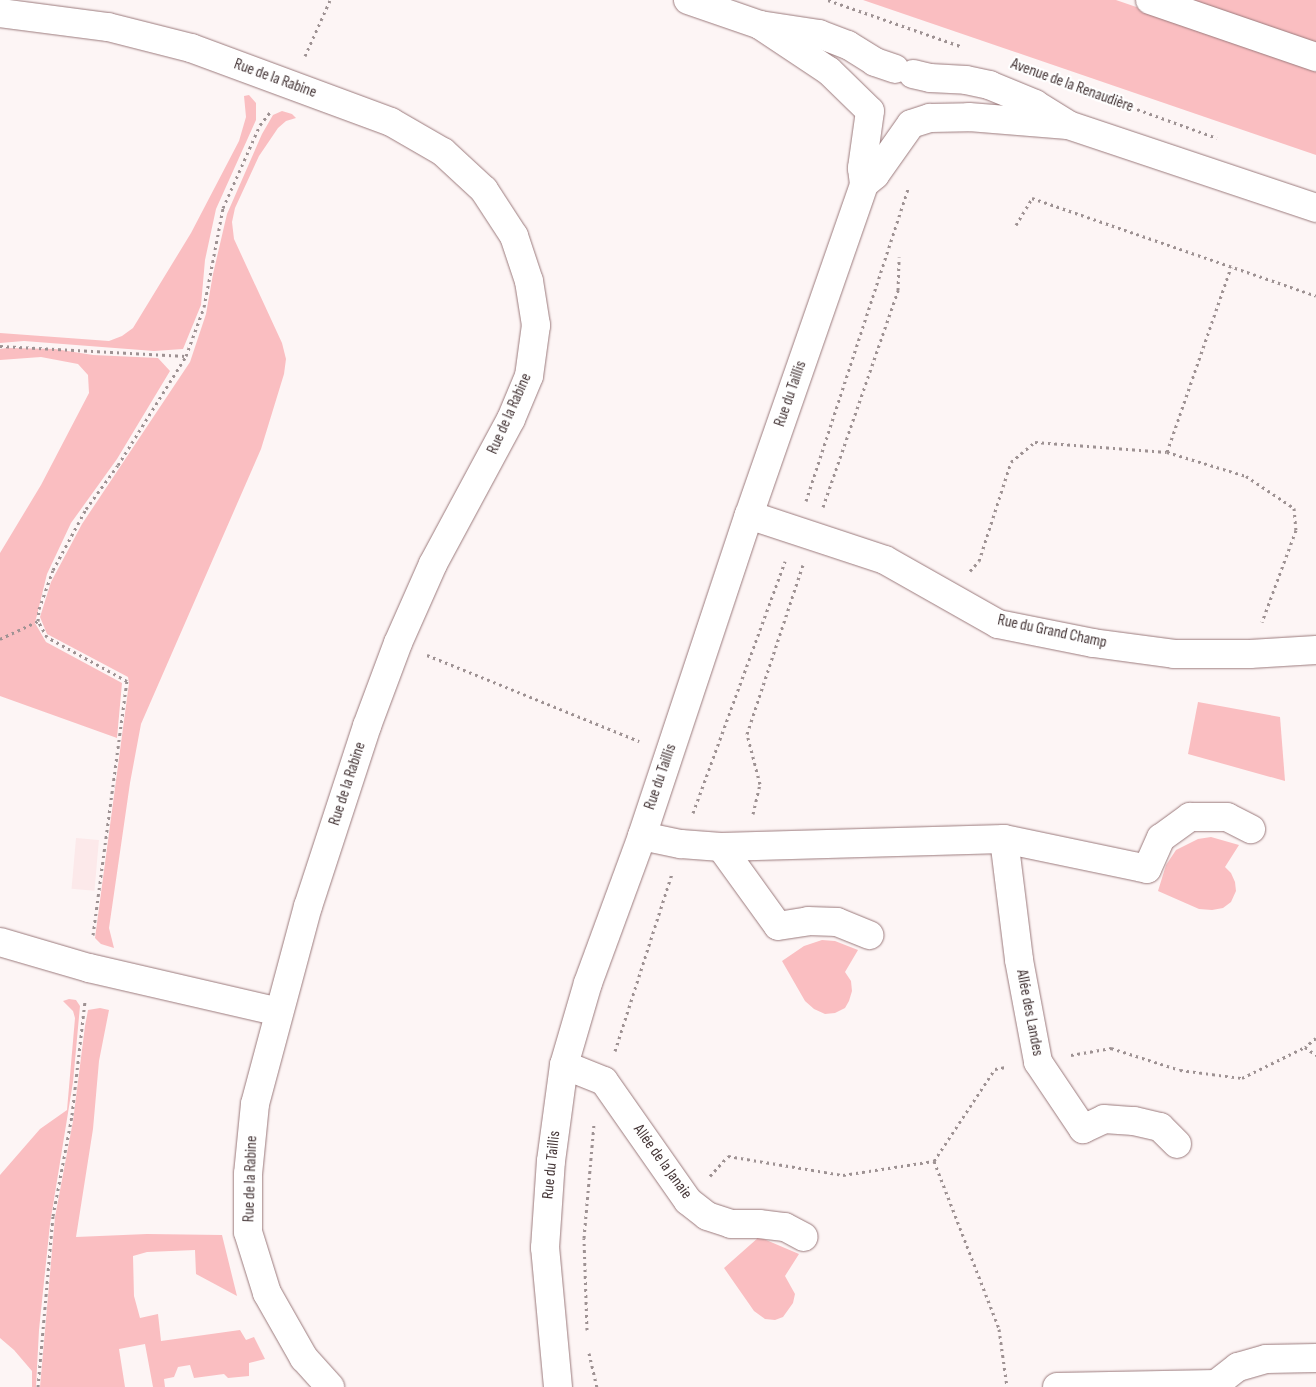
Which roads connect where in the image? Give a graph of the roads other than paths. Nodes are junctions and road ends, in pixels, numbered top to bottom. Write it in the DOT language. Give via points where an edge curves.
graph roads {
  1 [pos="688,0"];
  2 [pos="1150,0"];
  3 [pos="0,13"];
  4 [pos="760,25"];
  5 [pos="1316,57"];
  6 [pos="904,72"];
  7 [pos="870,112"];
  8 [pos="911,124"];
  9 [pos="1068,125"];
  10 [pos="864,184"];
  11 [pos="1316,208"];
  12 [pos="749,515"];
  13 [pos="1316,650"];
  14 [pos="1251,830"];
  15 [pos="642,836"];
  16 [pos="1004,839"];
  17 [pos="721,847"];
  18 [pos="868,935"];
  19 [pos="0,942"];
  20 [pos="279,1012"];
  21 [pos="564,1066"];
  22 [pos="1178,1144"];
  23 [pos="804,1238"];
  24 [pos="1316,1358"];
  25 [pos="1217,1385"];
  26 [pos="330,1387"];
  27 [pos="558,1387"];
  28 [pos="1057,1387"];
  1 -- 4 [label="street, Avenue de la Renaudière"];
  2 -- 5 [label="street"];
  3 -- 20 [label="street, Rue de la Rabine" via="117,29 191,48 391,122 443,152 484,190 514,236 529,281 536,325 530,376 511,419 433,564 398,643 308,906"];
  4 -- 6 [label="street, Avenue de la Renaudière" via="819,34 848,45 875,62"];
  4 -- 7 [label="street, Avenue de la Renaudière" via="829,71"];
  6 -- 7 [label="street" via="876,76 867,92"];
  6 -- 8 [label="street" via="920,81 926,100 919,117"];
  6 -- 9 [label="street, Avenue de la Renaudière" via="989,85 1035,104"];
  7 -- 8 [label="street, Avenue de la Renaudière" via="875,119 892,127"];
  7 -- 10 [label="street, Rue du Taillis" via="862,168"];
  8 -- 9 [label="street, Avenue de la Renaudière" via="930,118 969,117"];
  8 -- 10 [label="street, Rue du Taillis" via="876,175"];
  9 -- 11 [label="street, Avenue de la Renaudière"];
  10 -- 12 [label="street, Rue du Taillis"];
  12 -- 13 [label="street, Rue du Grand Champ" via="885,560 998,624 1093,643 1174,654"];
  12 -- 15 [label="street, Rue du Taillis"];
  14 -- 16 [label="street" via="1227,817 1190,817 1160,838 1148,869"];
  15 -- 17 [label="street" via="681,844"];
  15 -- 21 [label="street, Rue du Taillis" via="588,983"];
  16 -- 17 [label="street"];
  16 -- 22 [label="street, Allée des Landes" via="1019,960 1038,1062 1083,1129 1104,1119 1134,1121 1160,1127"];
  17 -- 18 [label="street" via="778,926 808,920 837,922"];
  19 -- 20 [label="street" via="89,968"];
  20 -- 26 [label="street, Rue de la Rabine" via="255,1104 248,1174 248,1232 267,1293 304,1358"];
  21 -- 23 [label="street, Allée de la Janaie" via="604,1082 688,1201 707,1216 731,1224 785,1228"];
  21 -- 27 [label="street, Rue du Taillis" via="551,1161 545,1248"];
  24 -- 25 [label="street" via="1266,1359 1238,1367"];
  25 -- 28 [label="street"];
}
